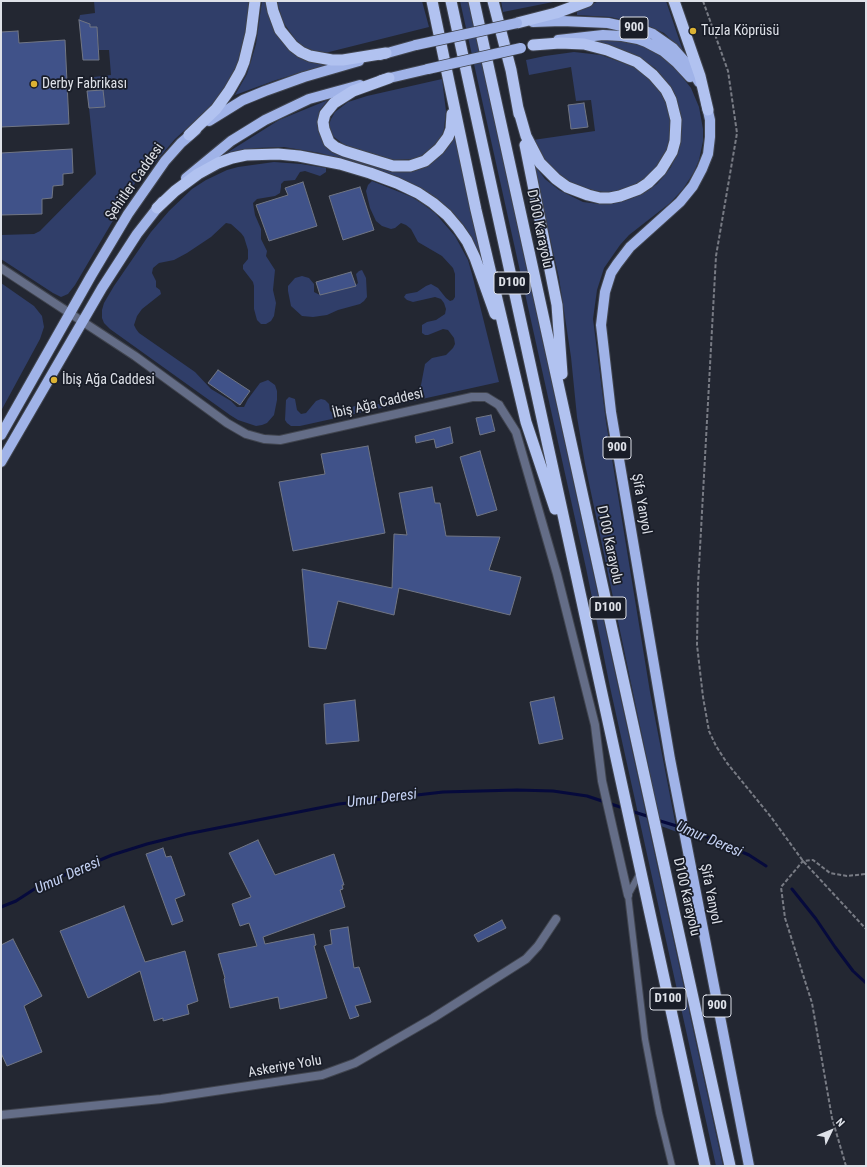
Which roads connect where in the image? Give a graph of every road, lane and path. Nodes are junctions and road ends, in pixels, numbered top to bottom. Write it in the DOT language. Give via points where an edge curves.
graph roads {
  1 [pos="255,1"];
  2 [pos="271,1"];
  3 [pos="431,1"];
  4 [pos="451,1"];
  5 [pos="474,1"];
  6 [pos="493,1"];
  7 [pos="588,1"];
  8 [pos="674,1"];
  9 [pos="703,1"];
  10 [pos="517,23"];
  11 [pos="416,45"];
  12 [pos="533,45"];
  13 [pos="386,53"];
  14 [pos="389,78"];
  15 [pos="449,88"];
  16 [pos="518,108"];
  17 [pos="708,110"];
  18 [pos="189,135"];
  19 [pos="157,208"];
  20 [pos="1,268"];
  21 [pos="70,314"];
  22 [pos="83,323"];
  23 [pos="513,366"];
  24 [pos="566,417"];
  25 [pos="1,435"];
  26 [pos="1,462"];
  27 [pos="573,564"];
  28 [pos="803,861"];
  29 [pos="640,872"];
  30 [pos="866,874"];
  31 [pos="628,895"];
  32 [pos="556,919"];
  33 [pos="866,929"];
  34 [pos="1,1115"];
  35 [pos="672,1166"];
  36 [pos="704,1166"];
  37 [pos="730,1166"];
  38 [pos="749,1166"];
  39 [pos="846,1166"];
  1 -- 18 [label="highway" via="248,50 240,72 216,109"];
  2 -- 13 [label="highway" via="280,30 293,46 310,56 332,60"];
  3 -- 15 [label="highway"];
  4 -- 27 [label="highway, D100"];
  5 -- 24 [label="highway, D100 Karayolu / D100"];
  6 -- 16 [label="highway"];
  7 -- 10 [label="highway" via="561,12"];
  8 -- 17 [label="highway" via="700,76"];
  9 -- 28 [label="path" via="728,71 737,132 715,264 698,585 697,644 703,697 709,731 716,746"];
  10 -- 11 [label="main road, Şifa Yanyol, bridge"];
  10 -- 17 [label="main road, Şifa Yanyol / 900" via="601,23 653,34 673,48 689,66 700,85"];
  11 -- 13 [label="main road, Şehitler Caddesi"];
  12 -- 14 [label="main road, bridge"];
  12 -- 16 [label="highway" via="584,44 637,62 654,75 671,100 676,120 675,141 672,152 661,170 640,189 610,198 588,195 567,187 540,163 526,136"];
  12 -- 17 [label="main road" via="603,35 629,37 646,42 663,51 683,69 699,91"];
  13 -- 18 [label="main road, Şehitler Caddesi" via="253,96 218,114"];
  14 -- 15 [label="highway" via="353,91 334,103 325,114 323,122 329,142 344,151 393,166 418,164 433,156 448,137 452,120"];
  14 -- 19 [label="main road" via="309,99 260,123 209,158 179,184"];
  15 -- 23 [label="highway"];
  16 -- 24 [label="highway" via="556,305"];
  17 -- 38 [label="main road, Şifa Yanyol / 900" via="710,145 702,169 680,202 630,247 617,264 608,282 602,319 611,412 670,759"];
  18 -- 21 [label="main road, Şehitler Caddesi" via="165,160 142,193"];
  19 -- 22 [label="main road" via="116,265"];
  19 -- 23 [label="highway" via="187,181 208,168 232,158 262,154 318,159 397,183 433,203 447,215 467,241"];
  20 -- 21 [label="street, İbiş Ağa Caddesi"];
  21 -- 22 [label="street, İbiş Ağa Caddesi"];
  21 -- 25 [label="main road, Şehitler Caddesi"];
  22 -- 26 [label="main road"];
  22 -- 31 [label="street, İbiş Ağa Caddesi" via="227,423 246,434 264,439 280,440 472,396 486,397 499,405 516,432 557,574 595,725 602,782"];
  23 -- 27 [label="highway" via="526,422"];
  24 -- 37 [label="highway, D100 Karayolu / D100"];
  27 -- 29 [label="highway, D100"];
  28 -- 30 [label="path" via="813,860 830,873 846,876"];
  28 -- 33 [label="path"];
  28 -- 39 [label="path" via="781,887 785,918 812,1002 832,1118"];
  29 -- 31 [label="lane"];
  29 -- 36 [label="highway, D100"];
  31 -- 35 [label="lane" via="644,1038"];
  32 -- 34 [label="street, Askeriye Yolu" via="526,959 433,1018 355,1063 322,1076 161,1099"];
}
